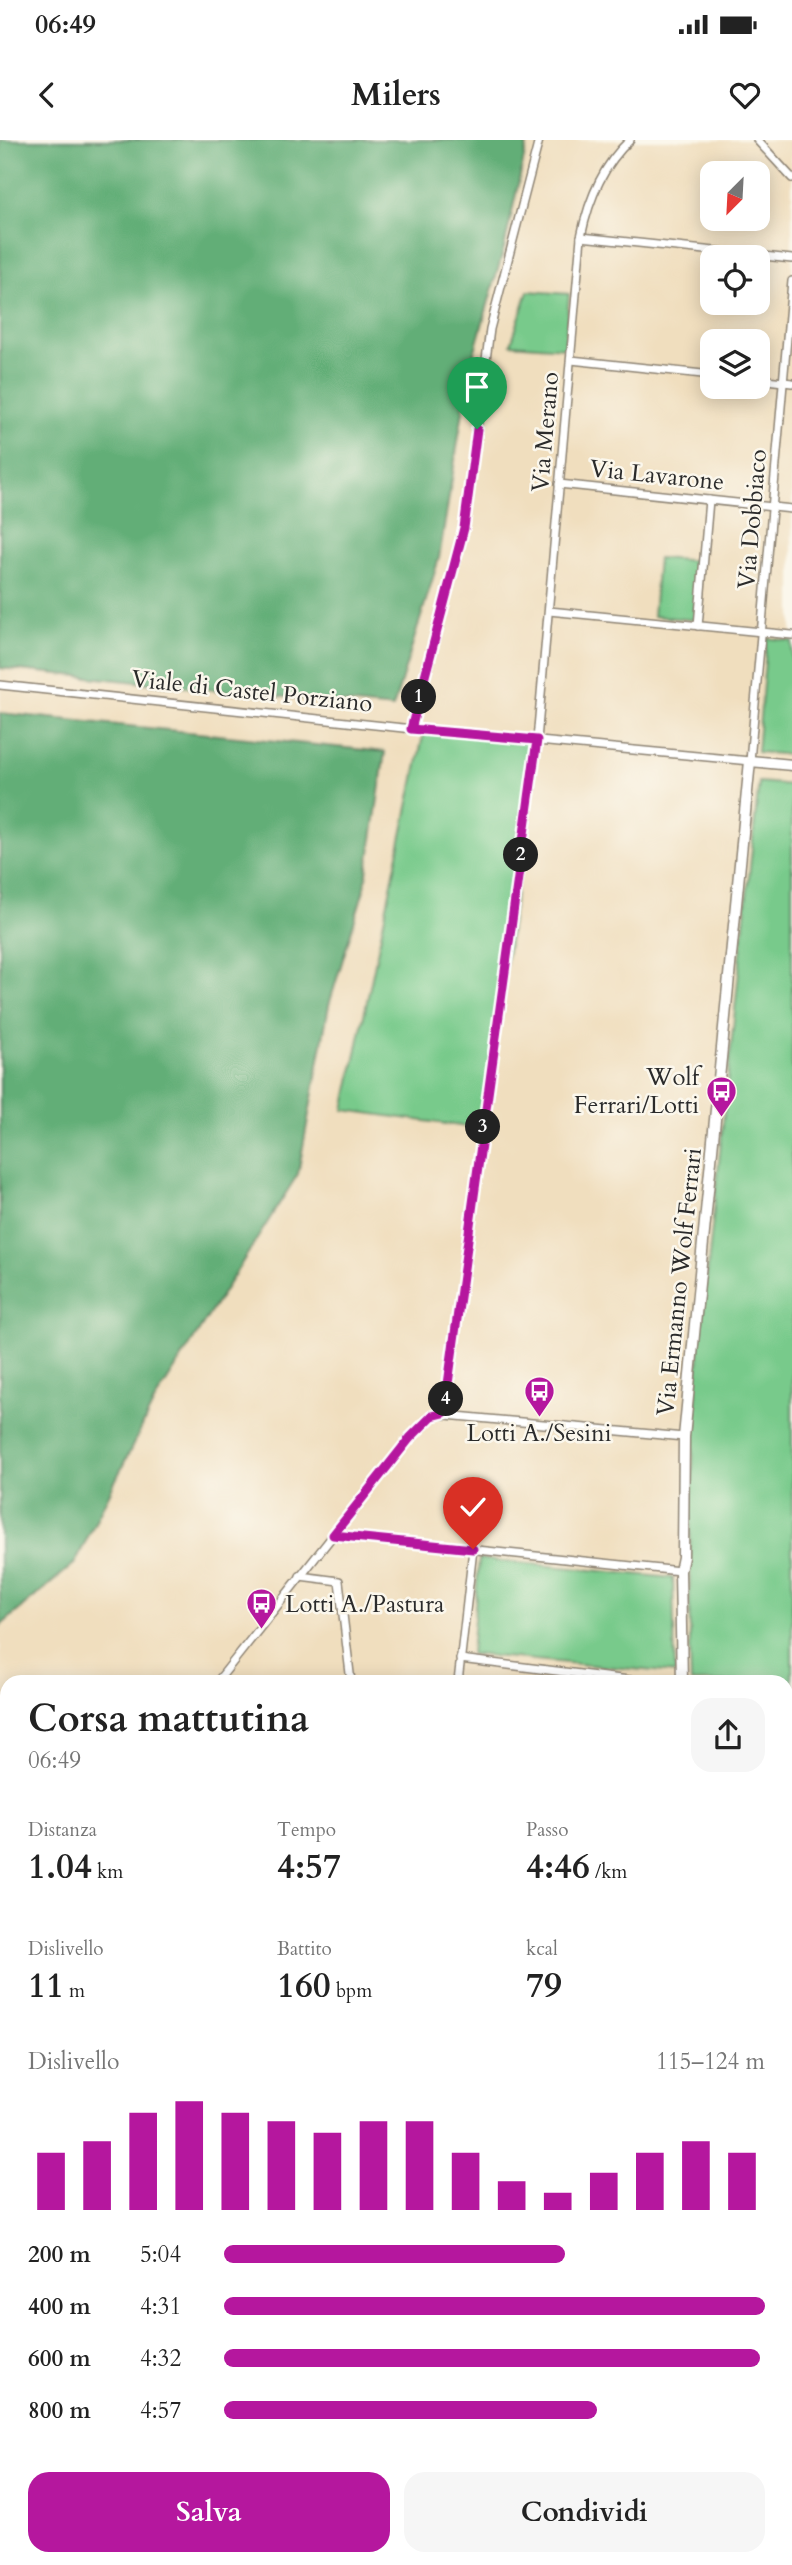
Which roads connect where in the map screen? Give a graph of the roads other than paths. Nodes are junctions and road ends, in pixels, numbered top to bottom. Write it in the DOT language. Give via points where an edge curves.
graph roads {
  1 [pos="539,140"];
  2 [pos="630,140"];
  3 [pos="757,140"];
  4 [pos="792,178"];
  5 [pos="581,237"];
  6 [pos="792,259"];
  7 [pos="792,281"];
  8 [pos="571,360"];
  9 [pos="700,374"];
  10 [pos="770,380"];
  11 [pos="783,382"];
  12 [pos="792,383"];
  13 [pos="559,484"];
  14 [pos="709,500"];
  15 [pos="774,507"];
  16 [pos="792,509"];
  17 [pos="549,611"];
  18 [pos="698,626"];
  19 [pos="761,632"];
  20 [pos="792,635"];
  21 [pos="0,685"];
  22 [pos="411,729"];
  23 [pos="537,740"];
  24 [pos="750,761"];
  25 [pos="792,765"];
  26 [pos="444,1413"];
  27 [pos="684,1437"];
  28 [pos="333,1535"];
  29 [pos="473,1549"];
  30 [pos="680,1571"];
  31 [pos="300,1576"];
  32 [pos="460,1660"];
  33 [pos="222,1675"];
  34 [pos="350,1675"];
  35 [pos="459,1675"];
  36 [pos="586,1675"];
  37 [pos="682,1675"];
  1 -- 22 [label="street" via="490,330 464,528"];
  2 -- 5 [label="street, Via Merano" via="600,180"];
  3 -- 4 [label="street"];
  5 -- 6 [label="street"];
  5 -- 8 [label="street, Via Merano"];
  7 -- 11 [label="street, Via Dobbiaco"];
  8 -- 9 [label="street"];
  8 -- 13 [label="street, Via Merano"];
  10 -- 11 [label="street"];
  11 -- 12 [label="street"];
  11 -- 15 [label="street, Via Dobbiaco"];
  13 -- 14 [label="street, Via Lavarone"];
  13 -- 17 [label="street, Via Merano"];
  14 -- 15 [label="street, Via Lavarone"];
  14 -- 18 [label="street"];
  15 -- 16 [label="street, Via Lavarone"];
  15 -- 19 [label="street, Via Dobbiaco"];
  17 -- 18 [label="street"];
  17 -- 23 [label="street, Via Merano"];
  18 -- 19 [label="street"];
  19 -- 20 [label="street"];
  19 -- 24 [label="street, Via Dobbiaco"];
  21 -- 22 [label="street, Viale di Castel Porziano"];
  22 -- 23 [label="street, Viale di Castel Porziano"];
  23 -- 24 [label="street, Viale di Castel Porziano"];
  23 -- 26 [label="street, Via Merano"];
  24 -- 25 [label="street, Viale di Castel Porziano"];
  24 -- 27 [label="street, Via Ermanno Wolf Ferrari"];
  26 -- 27 [label="street"];
  26 -- 28 [label="street" via="432,1416 410,1438"];
  27 -- 30 [label="street, Via Ermanno Wolf Ferrari"];
  28 -- 29 [label="street"];
  28 -- 31 [label="street"];
  29 -- 30 [label="street"];
  29 -- 32 [label="street"];
  30 -- 37 [label="street, Via Ermanno Wolf Ferrari"];
  31 -- 33 [label="street"];
  31 -- 34 [label="street" via="339,1581"];
  32 -- 35 [label="street"];
  32 -- 36 [label="street"];
}
